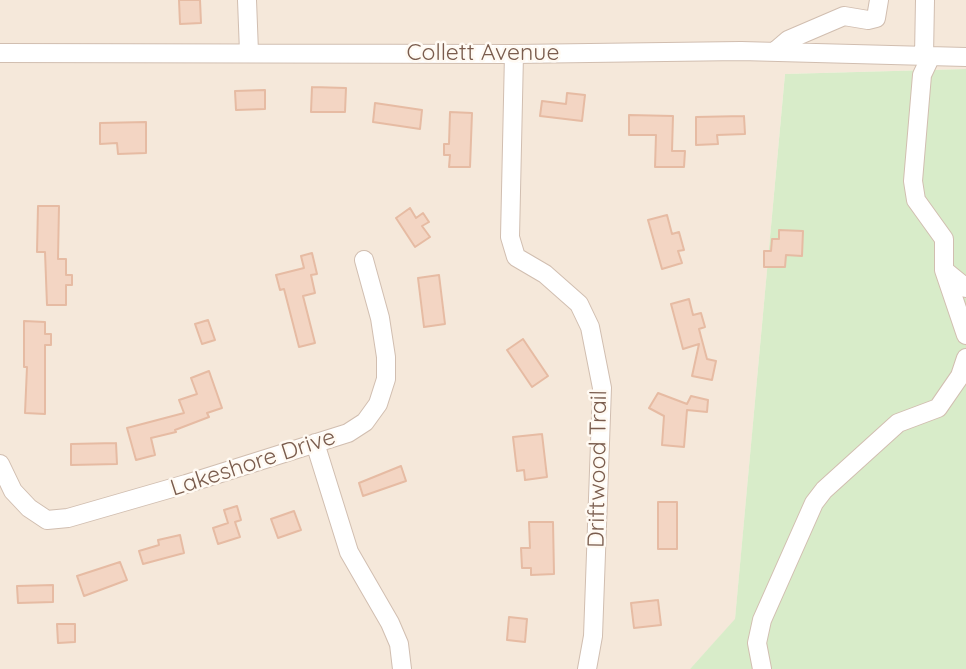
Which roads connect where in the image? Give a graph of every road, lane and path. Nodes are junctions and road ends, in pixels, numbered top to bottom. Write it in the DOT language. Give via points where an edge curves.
graph roads {
  1 [pos="247,0"];
  2 [pos="879,0"];
  3 [pos="925,0"];
  4 [pos="249,52"];
  5 [pos="774,52"];
  6 [pos="0,53"];
  7 [pos="514,54"];
  8 [pos="927,56"];
  9 [pos="966,57"];
  10 [pos="364,260"];
  11 [pos="944,270"];
  12 [pos="966,288"];
  13 [pos="966,335"];
  14 [pos="966,358"];
  15 [pos="315,443"];
  16 [pos="0,464"];
  17 [pos="402,669"];
  18 [pos="587,669"];
  19 [pos="762,669"];
  1 -- 4 [label="street"];
  2 -- 5 [label="street" via="876,18 844,16 788,40"];
  3 -- 8 [label="street"];
  4 -- 6 [label="street, Collett Avenue"];
  4 -- 7 [label="street, Collett Avenue"];
  5 -- 7 [label="street, Collett Avenue"];
  5 -- 8 [label="street, Collett Avenue"];
  7 -- 18 [label="street, Driftwood Trail" via="510,237 516,257 545,274 579,304 590,327 602,387 593,636"];
  8 -- 9 [label="street, Collett Avenue"];
  8 -- 11 [label="street" via="913,181 916,200 944,239"];
  10 -- 15 [label="street, Lakeshore Drive" via="380,318 386,379 378,404 365,422 348,433"];
  11 -- 12 [label="street"];
  11 -- 13 [label="street"];
  14 -- 19 [label="street" via="960,376 938,408 898,423 814,503 761,620 757,643"];
  15 -- 16 [label="street, Lakeshore Drive" via="68,519 47,520 29,508 13,491"];
  15 -- 17 [label="street" via="349,552 390,623"];
}
